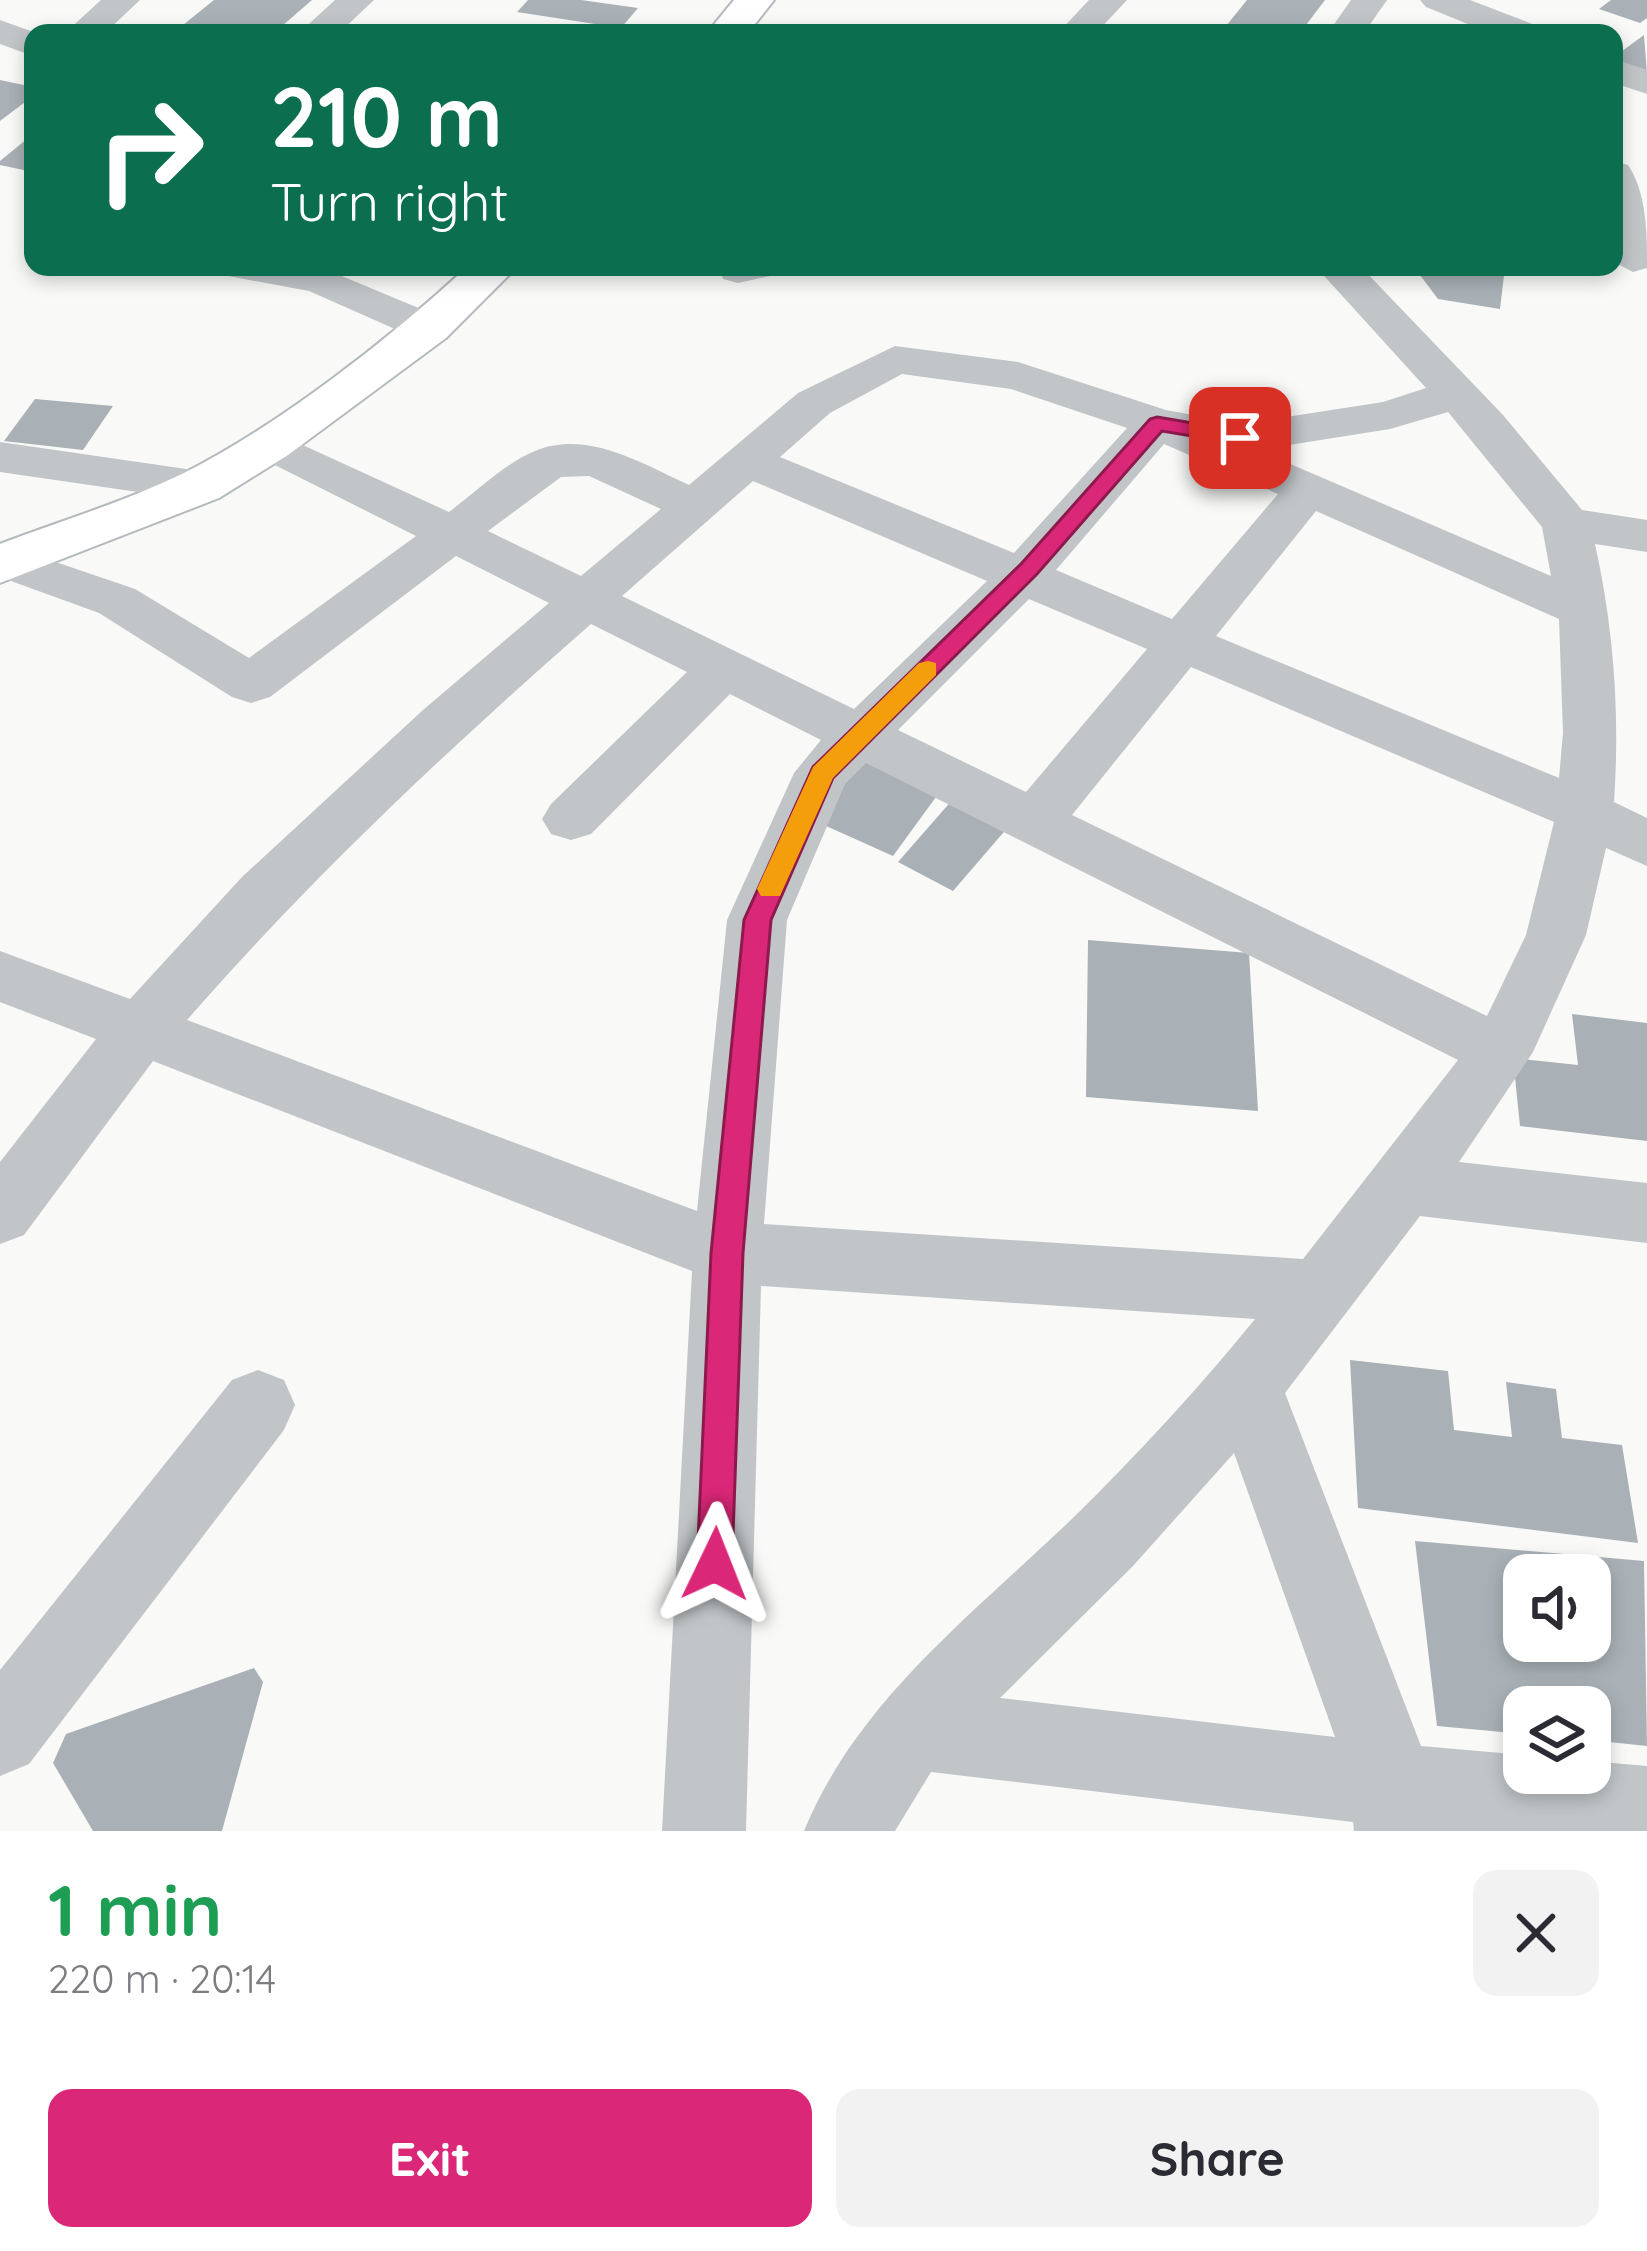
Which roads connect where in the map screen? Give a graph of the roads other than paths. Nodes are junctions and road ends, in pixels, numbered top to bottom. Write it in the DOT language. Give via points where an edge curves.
graph roads {
  1 [pos="122,0"];
  2 [pos="356,0"];
  3 [pos="755,0"];
  4 [pos="1108,0"];
  5 [pos="1438,0"];
  6 [pos="94,24"];
  7 [pos="327,24"];
  8 [pos="735,24"];
  9 [pos="1085,24"];
  10 [pos="1499,24"];
  11 [pos="1623,219"];
  12 [pos="1631,259"];
  13 [pos="296,276"];
  14 [pos="484,276"];
  15 [pos="1345,276"];
  16 [pos="429,328"];
  17 [pos="1456,394"];
  18 [pos="1157,424"];
  19 [pos="270,444"];
  20 [pos="0,457"];
  21 [pos="748,461"];
  22 [pos="200,486"];
  23 [pos="1308,489"];
  24 [pos="695,506"];
  25 [pos="1566,524"];
  26 [pos="451,536"];
  27 [pos="1647,536"];
  28 [pos="4,562"];
  29 [pos="1022,576"];
  30 [pos="584,602"];
  31 [pos="1585,610"];
  32 [pos="1181,642"];
  33 [pos="722,670"];
  34 [pos="860,736"];
  35 [pos="1585,812"];
  36 [pos="571,819"];
  37 [pos="1034,822"];
  38 [pos="1647,844"];
  39 [pos="0,976"];
  40 [pos="140,1030"];
  41 [pos="1501,1052"];
  42 [pos="1404,1185"];
  43 [pos="0,1214"];
  44 [pos="1647,1214"];
  45 [pos="727,1253"];
  46 [pos="1320,1292"];
  47 [pos="1246,1386"];
  48 [pos="258,1405"];
  49 [pos="911,1729"];
  50 [pos="0,1735"];
  51 [pos="1395,1808"];
  52 [pos="1647,1808"];
  53 [pos="704,1831"];
  54 [pos="847,1831"];
  1 -- 6 [label="street"];
  2 -- 7 [label="street"];
  3 -- 8 [label="main road"];
  4 -- 9 [label="street"];
  5 -- 10 [label="street"];
  11 -- 12 [label="street"];
  13 -- 16 [label="street"];
  14 -- 16 [label="main road"];
  15 -- 17 [label="street"];
  16 -- 19 [label="main road"];
  17 -- 18 [label="street" via="1390,415 1240,438"];
  17 -- 25 [label="street"];
  18 -- 21 [label="street" via="1018,376 896,360 814,403"];
  18 -- 23 [label="street"];
  18 -- 29 [label="street"];
  19 -- 22 [label="main road"];
  19 -- 26 [label="street"];
  20 -- 22 [label="street"];
  21 -- 24 [label="street"];
  21 -- 29 [label="street"];
  22 -- 28 [label="main road"];
  23 -- 31 [label="street"];
  23 -- 32 [label="street"];
  24 -- 26 [label="street" via="596,461 550,462"];
  24 -- 30 [label="street"];
  25 -- 27 [label="street"];
  25 -- 31 [label="street"];
  26 -- 28 [label="street" via="251,684 117,601"];
  26 -- 30 [label="street"];
  29 -- 32 [label="street"];
  29 -- 34 [label="street"];
  30 -- 33 [label="street"];
  30 -- 40 [label="street" via="262,892"];
  31 -- 35 [label="street"];
  32 -- 35 [label="street"];
  32 -- 37 [label="street"];
  33 -- 34 [label="street"];
  33 -- 36 [label="street"];
  34 -- 37 [label="street"];
  34 -- 45 [label="street" via="822,773 757,920"];
  35 -- 38 [label="street"];
  35 -- 41 [label="street" via="1556,935"];
  37 -- 41 [label="street"];
  39 -- 40 [label="street"];
  40 -- 43 [label="street"];
  40 -- 45 [label="street"];
  41 -- 42 [label="street"];
  42 -- 44 [label="street"];
  42 -- 46 [label="street"];
  45 -- 46 [label="street"];
  45 -- 53 [label="street"];
  46 -- 47 [label="street"];
  47 -- 49 [label="street" via="1106,1539"];
  47 -- 51 [label="street"];
  48 -- 50 [label="street"];
  49 -- 51 [label="street"];
  49 -- 54 [label="street"];
  51 -- 52 [label="street"];
}
